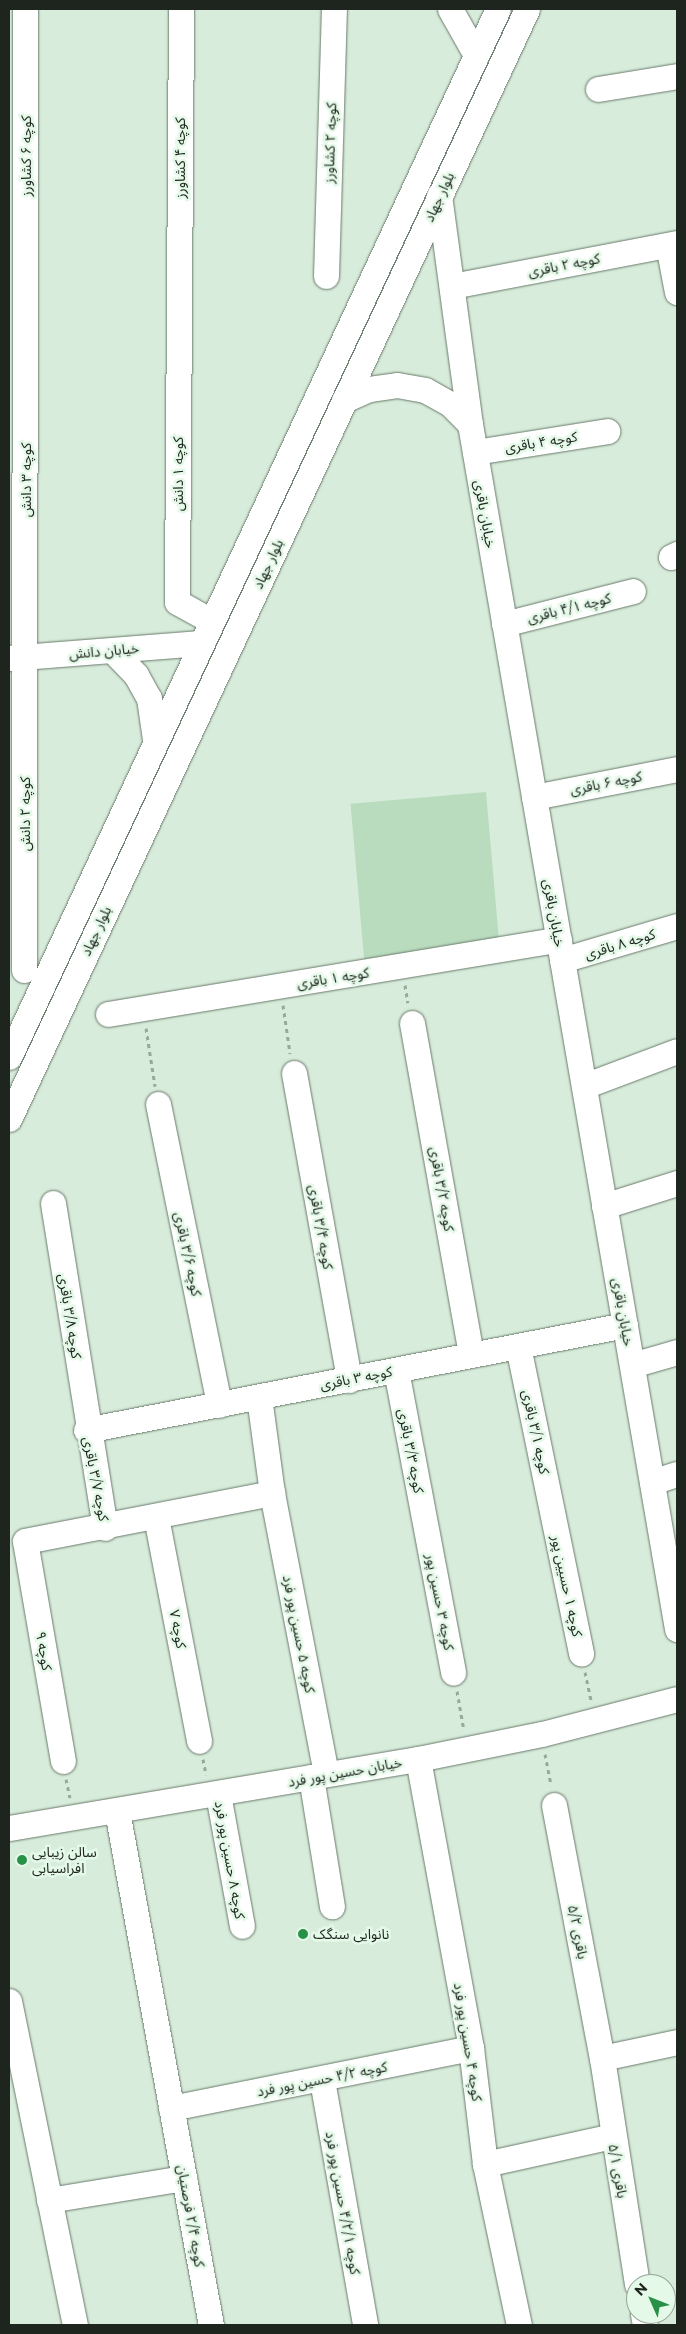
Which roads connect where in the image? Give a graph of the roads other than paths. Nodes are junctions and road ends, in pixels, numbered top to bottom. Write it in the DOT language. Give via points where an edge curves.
graph roads {
  1 [pos="26,9"];
  2 [pos="181,9"];
  3 [pos="334,9"];
  4 [pos="450,9"];
  5 [pos="498,9"];
  6 [pos="527,9"];
  7 [pos="476,55"];
  8 [pos="677,76"];
  9 [pos="598,89"];
  10 [pos="439,195"];
  11 [pos="673,244"];
  12 [pos="326,276"];
  13 [pos="452,286"];
  14 [pos="677,292"];
  15 [pos="26,302"];
  16 [pos="179,308"];
  17 [pos="344,400"];
  18 [pos="470,424"];
  19 [pos="607,431"];
  20 [pos="475,452"];
  21 [pos="633,592"];
  22 [pos="211,621"];
  23 [pos="504,624"];
  24 [pos="200,643"];
  25 [pos="113,650"];
  26 [pos="17,658"];
  27 [pos="155,739"];
  28 [pos="677,769"];
  29 [pos="534,797"];
  30 [pos="677,926"];
  31 [pos="560,950"];
  32 [pos="24,970"];
  33 [pos="108,1014"];
  34 [pos="412,1023"];
  35 [pos="677,1051"];
  36 [pos="9,1057"];
  37 [pos="294,1073"];
  38 [pos="584,1086"];
  39 [pos="158,1104"];
  40 [pos="9,1119"];
  41 [pos="677,1183"];
  42 [pos="52,1203"];
  43 [pos="604,1206"];
  44 [pos="625,1325"];
  45 [pos="518,1346"];
  46 [pos="677,1352"];
  47 [pos="471,1355"];
  48 [pos="632,1365"];
  49 [pos="396,1370"];
  50 [pos="348,1380"];
  51 [pos="259,1397"];
  52 [pos="219,1405"];
  53 [pos="86,1430"];
  54 [pos="677,1474"];
  55 [pos="652,1482"];
  56 [pos="272,1493"];
  57 [pos="156,1517"];
  58 [pos="553,1518"];
  59 [pos="105,1528"];
  60 [pos="426,1532"];
  61 [pos="671,1558"];
  62 [pos="677,1629"];
  63 [pos="581,1654"];
  64 [pos="453,1673"];
  65 [pos="677,1699"];
  66 [pos="199,1741"];
  67 [pos="418,1759"];
  68 [pos="63,1761"];
  69 [pos="318,1776"];
  70 [pos="214,1794"];
  71 [pos="554,1805"];
  72 [pos="117,1811"];
  73 [pos="9,1828"];
  74 [pos="332,1906"];
  75 [pos="242,1926"];
  76 [pos="9,2001"];
  77 [pos="677,2042"];
  78 [pos="471,2048"];
  79 [pos="602,2058"];
  80 [pos="322,2080"];
  81 [pos="171,2108"];
  82 [pos="612,2136"];
  83 [pos="485,2164"];
  84 [pos="184,2178"];
  85 [pos="49,2200"];
  86 [pos="635,2274"];
  87 [pos="75,2325"];
  88 [pos="211,2325"];
  89 [pos="365,2325"];
  90 [pos="519,2325"];
  1 -- 15 [label="street, کوچه ۶ کشاورز"];
  2 -- 16 [label="street, کوچه ۴ کشاورز"];
  3 -- 12 [label="street, کوچه ۲ کشاورز"];
  4 -- 7 [label="street"];
  5 -- 7 [label="street, بلوار جهاد"];
  6 -- 10 [label="street, بلوار جهاد"];
  7 -- 22 [label="street, بلوار جهاد"];
  8 -- 9 [label="street"];
  10 -- 13 [label="street, خیابان باقری"];
  10 -- 17 [label="street, بلوار جهاد"];
  11 -- 13 [label="street, کوچه ۲ باقری"];
  11 -- 14 [label="street"];
  13 -- 18 [label="street, خیابان باقری"];
  15 -- 26 [label="street, کوچه ۳ دانش"];
  16 -- 22 [label="street, کوچه ۱ دانش" via="177,602"];
  17 -- 18 [label="street" via="370,389 398,385 425,390 450,404"];
  17 -- 40 [label="street, بلوار جهاد"];
  18 -- 20 [label="street, خیابان باقری"];
  19 -- 20 [label="street, کوچه ۴ باقری"];
  20 -- 23 [label="street, خیابان باقری"];
  21 -- 23 [label="street, کوچه ۴/۱ باقری"];
  22 -- 24 [label="street, بلوار جهاد"];
  23 -- 29 [label="street, خیابان باقری"];
  24 -- 25 [label="street, خیابان دانش"];
  24 -- 27 [label="street, بلوار جهاد"];
  25 -- 26 [label="street, خیابان دانش"];
  25 -- 27 [label="street" via="136,675 149,698"];
  26 -- 32 [label="street, کوچه ۲ دانش"];
  27 -- 36 [label="street, بلوار جهاد"];
  28 -- 29 [label="street, کوچه ۶ باقری"];
  29 -- 31 [label="street, خیابان باقری"];
  30 -- 31 [label="street, کوچه ۸ باقری"];
  31 -- 33 [label="street, کوچه ۱ باقری" via="401,968"];
  31 -- 38 [label="street, خیابان باقری"];
  34 -- 47 [label="street, کوچه ۳/۲ باقری"];
  35 -- 38 [label="street"];
  37 -- 50 [label="street, کوچه ۳/۴ باقری"];
  38 -- 43 [label="street, خیابان باقری"];
  39 -- 52 [label="street, کوچه ۳/۶ باقری"];
  41 -- 43 [label="street"];
  42 -- 53 [label="street, کوچه ۳/۸ باقری"];
  43 -- 44 [label="street, خیابان باقری"];
  44 -- 45 [label="street, کوچه ۳ باقری"];
  44 -- 48 [label="street, خیابان باقری"];
  45 -- 47 [label="street, کوچه ۳ باقری"];
  45 -- 58 [label="street, کوچه ۳/۱ باقری"];
  46 -- 48 [label="street"];
  47 -- 49 [label="street, کوچه ۳ باقری"];
  48 -- 55 [label="street, خیابان باقری"];
  49 -- 50 [label="street, کوچه ۳ باقری"];
  49 -- 60 [label="street, کوچه ۳/۳ باقری"];
  50 -- 51 [label="street, کوچه ۳ باقری"];
  51 -- 52 [label="street, کوچه ۳ باقری"];
  51 -- 56 [label="street, کوچه ۵ حسین پور فرد"];
  52 -- 53 [label="street, کوچه ۳ باقری"];
  53 -- 59 [label="street, کوچه ۳/۷ باقری"];
  54 -- 55 [label="street"];
  55 -- 61 [label="street, خیابان باقری"];
  56 -- 57 [label="street"];
  56 -- 69 [label="street, کوچه ۵ حسین پور فرد"];
  57 -- 59 [label="street"];
  57 -- 66 [label="street, کوچه ۷"];
  58 -- 63 [label="street, کوچه ۱ حسیین پور"];
  59 -- 68 [label="street, کوچه ۹" via="25,1541"];
  60 -- 64 [label="street, کوچه ۳ حسین پور"];
  61 -- 62 [label="street, خیابان باقری"];
  65 -- 67 [label="street, خیابان حسین پور فرد" via="542,1734"];
  67 -- 69 [label="street, خیابان حسین پور فرد"];
  67 -- 78 [label="street, کوچه ۴ حسین پور فرد"];
  69 -- 70 [label="street, خیابان حسین پور فرد"];
  69 -- 74 [label="street, کوچه ۵ حسین پور فرد"];
  70 -- 72 [label="street, خیابان حسین پور فرد"];
  70 -- 75 [label="street, کوچه ۸ حسین پور فرد"];
  71 -- 79 [label="street, باقری ۵/۲"];
  72 -- 73 [label="street, خیابان حسین پور فرد"];
  72 -- 81 [label="street, کوچه ۲/۴ فرصتیان"];
  76 -- 85 [label="street"];
  77 -- 79 [label="street"];
  78 -- 80 [label="street, کوچه ۴/۲ حسین پور فرد"];
  78 -- 83 [label="street, کوچه ۴ حسین پور فرد"];
  79 -- 82 [label="street, باقری ۵/۱"];
  80 -- 81 [label="street, کوچه ۴/۲ حسین پور فرد"];
  80 -- 89 [label="street, کوچه ۴/۲/۱ حسین پور فرد"];
  81 -- 84 [label="street, کوچه ۲/۴ فرصتیان"];
  82 -- 83 [label="street"];
  82 -- 86 [label="street, باقری ۵/۱"];
  83 -- 90 [label="street, کوچه ۴ حسین پور فرد"];
  84 -- 85 [label="street"];
  84 -- 88 [label="street, کوچه ۲/۴ فرصتیان"];
  85 -- 87 [label="street"];
}
